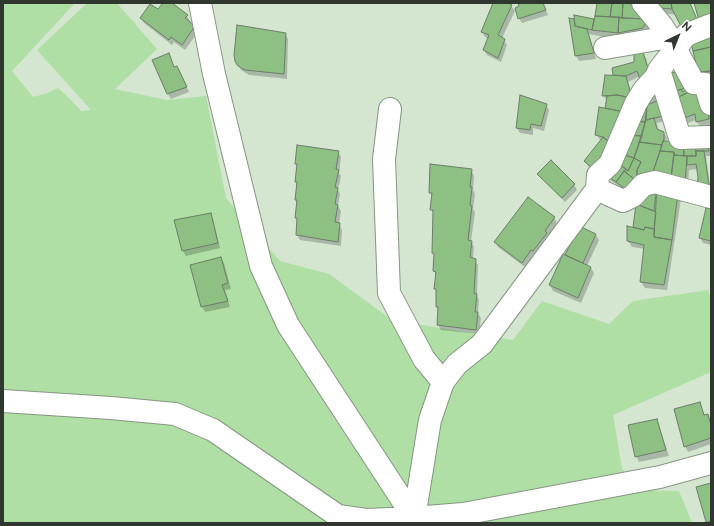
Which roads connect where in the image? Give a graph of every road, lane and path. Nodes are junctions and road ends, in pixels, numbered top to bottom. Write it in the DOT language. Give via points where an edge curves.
graph roads {
  1 [pos="200,3"];
  2 [pos="643,3"];
  3 [pos="711,25"];
  4 [pos="673,42"];
  5 [pos="605,48"];
  6 [pos="659,70"];
  7 [pos="711,104"];
  8 [pos="390,109"];
  9 [pos="710,132"];
  10 [pos="597,188"];
  11 [pos="711,197"];
  12 [pos="443,382"];
  13 [pos="3,401"];
  14 [pos="711,462"];
  15 [pos="414,518"];
  1 -- 15 [label="street" via="214,74 261,266 288,325"];
  2 -- 4 [label="street"];
  3 -- 4 [label="street"];
  4 -- 5 [label="street"];
  4 -- 6 [label="street"];
  4 -- 7 [label="street" via="694,83 705,84"];
  6 -- 9 [label="street" via="680,138"];
  6 -- 10 [label="street" via="636,103 610,164 598,175"];
  8 -- 12 [label="street" via="384,159 389,293 424,359"];
  10 -- 11 [label="street" via="623,201 633,196 643,184 655,182"];
  10 -- 12 [label="street" via="482,344 457,364"];
  12 -- 15 [label="street" via="430,420"];
  13 -- 15 [label="street" via="175,414 213,430 338,516 366,520"];
  14 -- 15 [label="street" via="645,480 463,514"];
}
